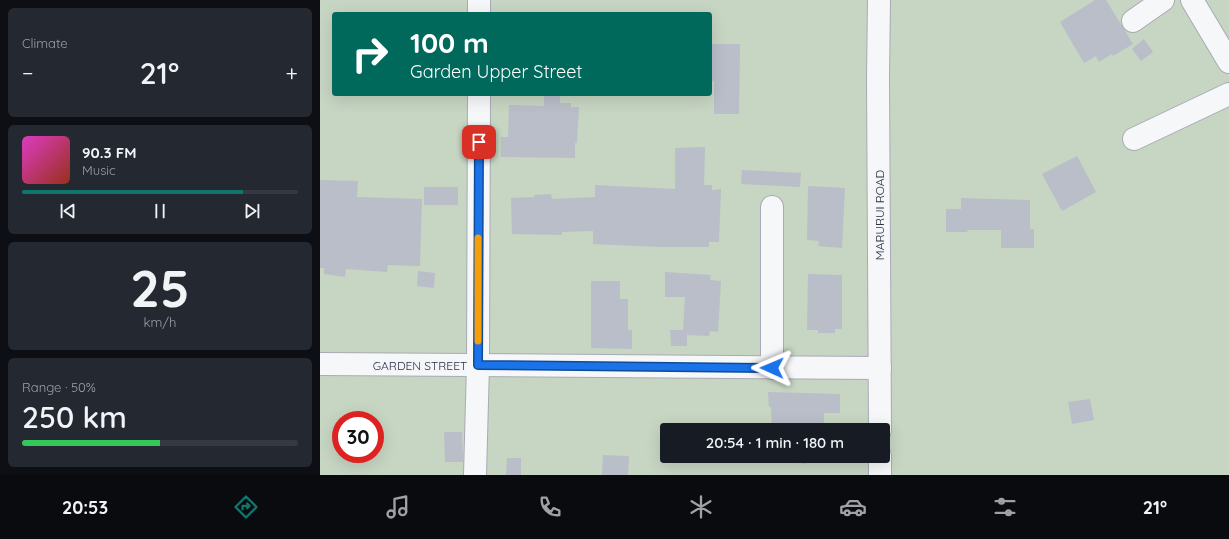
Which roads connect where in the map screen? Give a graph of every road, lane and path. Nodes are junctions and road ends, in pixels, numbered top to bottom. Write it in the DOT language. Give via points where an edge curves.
graph roads {
  1 [pos="479,0"];
  2 [pos="879,0"];
  3 [pos="1163,0"];
  4 [pos="1192,0"];
  5 [pos="479,12"];
  6 [pos="1132,21"];
  7 [pos="1229,62"];
  8 [pos="1229,94"];
  9 [pos="479,96"];
  10 [pos="1134,139"];
  11 [pos="772,207"];
  12 [pos="320,364"];
  13 [pos="478,365"];
  14 [pos="772,368"];
  15 [pos="880,368"];
  16 [pos="880,423"];
  17 [pos="880,463"];
  18 [pos="475,475"];
  19 [pos="880,475"];
  1 -- 5 [label="street"];
  2 -- 15 [label="street, MARURUI ROAD"];
  3 -- 6 [label="street"];
  4 -- 7 [label="street"];
  8 -- 10 [label="street"];
  9 -- 13 [label="street"];
  11 -- 14 [label="street"];
  12 -- 13 [label="street, GARDEN STREET"];
  13 -- 14 [label="street, GARDEN STREET"];
  13 -- 18 [label="street"];
  14 -- 15 [label="street, GARDEN STREET"];
  15 -- 16 [label="street, MARURUI ROAD"];
  17 -- 19 [label="street"];
}
